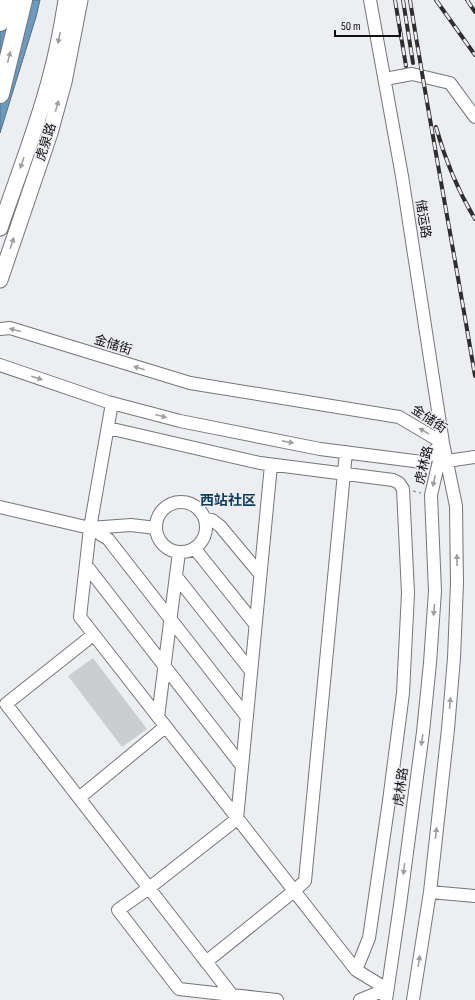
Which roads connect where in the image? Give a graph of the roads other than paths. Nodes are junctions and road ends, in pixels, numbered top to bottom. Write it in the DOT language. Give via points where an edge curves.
graph roads {
  1 [pos="5,0"];
  2 [pos="23,0"];
  3 [pos="66,0"];
  4 [pos="80,0"];
  5 [pos="370,0"];
  6 [pos="0,22"];
  7 [pos="385,79"];
  8 [pos="0,94"];
  9 [pos="475,117"];
  10 [pos="0,228"];
  11 [pos="0,280"];
  12 [pos="0,330"];
  13 [pos="0,365"];
  14 [pos="112,403"];
  15 [pos="108,428"];
  16 [pos="443,443"];
  17 [pos="346,452"];
  18 [pos="475,457"];
  19 [pos="447,461"];
  20 [pos="271,465"];
  21 [pos="344,474"];
  22 [pos="0,507"];
  23 [pos="205,519"];
  24 [pos="90,528"];
  25 [pos="156,528"];
  26 [pos="195,548"];
  27 [pos="179,552"];
  28 [pos="86,565"];
  29 [pos="260,574"];
  30 [pos="176,578"];
  31 [pos="170,619"];
  32 [pos="256,624"];
  33 [pos="94,635"];
  34 [pos="164,666"];
  35 [pos="251,670"];
  36 [pos="3,703"];
  37 [pos="158,717"];
  38 [pos="247,717"];
  39 [pos="166,727"];
  40 [pos="242,766"];
  41 [pos="79,798"];
  42 [pos="237,819"];
  43 [pos="149,888"];
  44 [pos="294,891"];
  45 [pos="430,892"];
  46 [pos="475,896"];
  47 [pos="206,962"];
  48 [pos="356,970"];
  49 [pos="178,994"];
  50 [pos="232,995"];
  51 [pos="386,995"];
  52 [pos="257,999"];
  53 [pos="277,1000"];
  54 [pos="360,1000"];
  55 [pos="413,1000"];
  1 -- 6 [label="highway"];
  8 -- 2 [label="highway, one-way"];
  3 -- 10 [label="main road, 虎泉路, one-way" via="42,104"];
  11 -- 4 [label="main road, 虎泉路, one-way" via="50,133 64,82"];
  5 -- 7 [label="street, 储运路"];
  7 -- 9 [label="street" via="412,74 450,83"];
  7 -- 16 [label="street, 储运路"];
  16 -- 12 [label="street, 金储街, one-way" via="399,417 190,383 10,328"];
  13 -- 14 [label="street, 金储街, one-way"];
  14 -- 15 [label="street"];
  14 -- 17 [label="street, 金储街, one-way" via="180,421"];
  15 -- 20 [label="street"];
  15 -- 24 [label="street"];
  16 -- 17 [label="street, 金储街" via="422,462"];
  16 -- 19 [label="street, 虎林路"];
  16 -- 51 [label="street, 虎林路, one-way" via="431,495 435,591 423,732"];
  17 -- 21 [label="street"];
  18 -- 19 [label="street"];
  45 -- 19 [label="street, 虎林路, one-way" via="455,643 456,506"];
  20 -- 21 [label="street"];
  20 -- 29 [label="street"];
  21 -- 44 [label="street" via="304,881"];
  21 -- 48 [label="street" via="393,480 399,482 403,489 408,593 403,693 389,800 369,938"];
  22 -- 24 [label="street"];
  23 -- 25 [label="street" via="198,508 191,504 175,503 161,512"];
  23 -- 26 [label="street" via="204,539"];
  23 -- 29 [label="street" via="212,520 220,526"];
  24 -- 25 [label="street"];
  24 -- 28 [label="street"];
  24 -- 31 [label="street" via="108,539"];
  25 -- 27 [label="street" via="162,544"];
  26 -- 27 [label="street"];
  26 -- 32 [label="street"];
  27 -- 30 [label="street"];
  28 -- 33 [label="street" via="80,617"];
  28 -- 34 [label="street"];
  29 -- 32 [label="street"];
  30 -- 31 [label="street"];
  30 -- 35 [label="street"];
  31 -- 34 [label="street"];
  31 -- 38 [label="street"];
  32 -- 35 [label="street"];
  33 -- 36 [label="street"];
  33 -- 37 [label="street"];
  34 -- 37 [label="street"];
  34 -- 40 [label="street"];
  35 -- 38 [label="street"];
  36 -- 41 [label="street"];
  37 -- 39 [label="street"];
  38 -- 40 [label="street"];
  39 -- 41 [label="street"];
  39 -- 42 [label="street"];
  40 -- 42 [label="street"];
  41 -- 43 [label="street"];
  42 -- 43 [label="street"];
  42 -- 44 [label="street"];
  43 -- 47 [label="street"];
  43 -- 49 [label="street" via="118,910"];
  44 -- 47 [label="street"];
  44 -- 48 [label="street"];
  45 -- 46 [label="street"];
  55 -- 45 [label="street, 虎林路, one-way"];
  47 -- 50 [label="street"];
  48 -- 51 [label="street"];
  49 -- 50 [label="street"];
  50 -- 52 [label="street"];
  51 -- 54 [label="street"];
  52 -- 53 [label="street"];
}
